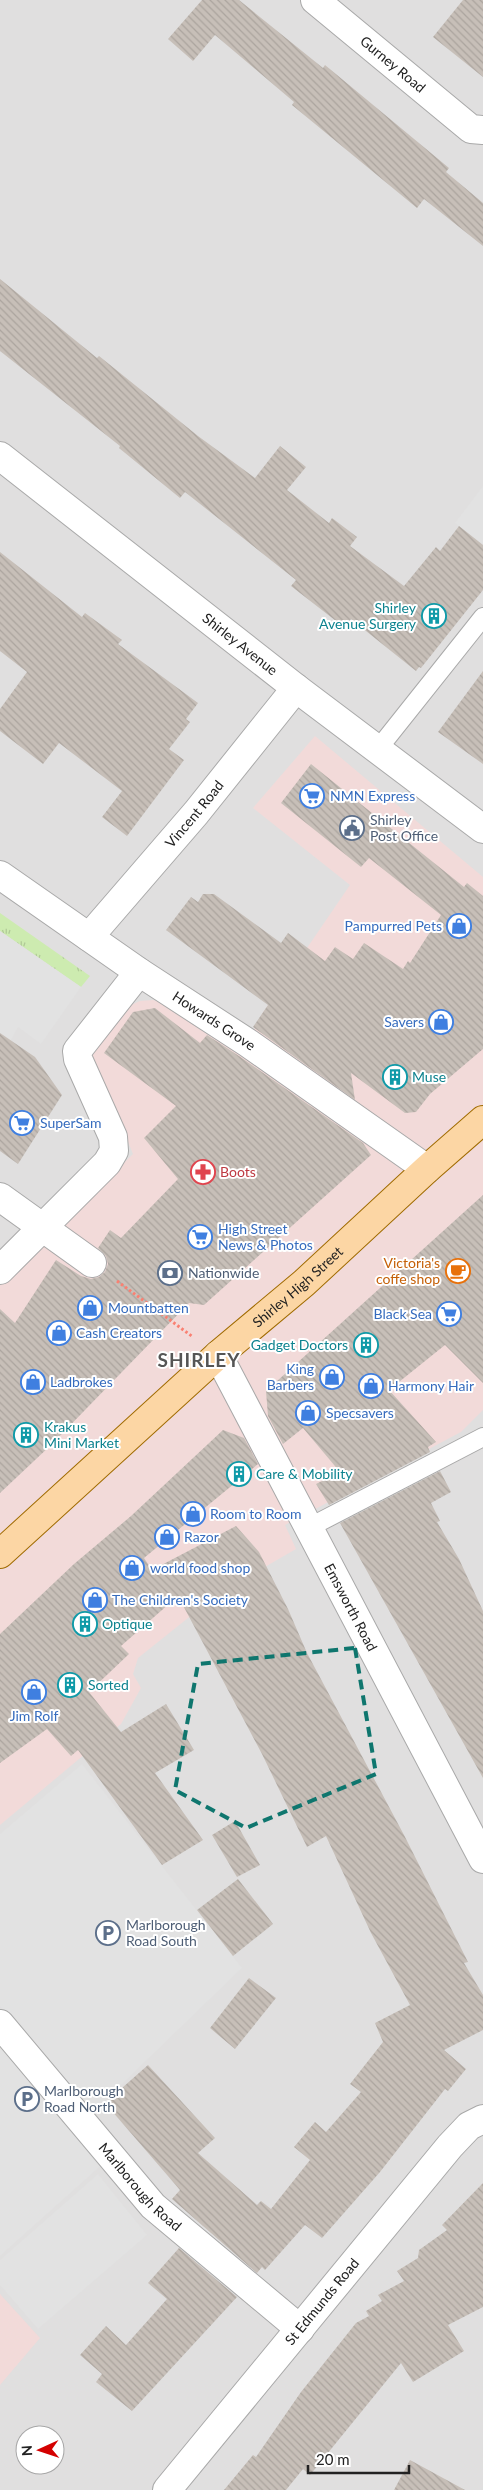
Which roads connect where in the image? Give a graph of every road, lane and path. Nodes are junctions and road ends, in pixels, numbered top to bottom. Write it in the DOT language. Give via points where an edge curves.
graph roads {
  1 [pos="315,0"];
  2 [pos="477,130"];
  3 [pos="0,456"];
  4 [pos="483,617"];
  5 [pos="296,688"];
  6 [pos="378,749"];
  7 [pos="483,829"];
  8 [pos="0,875"];
  9 [pos="89,937"];
  10 [pos="139,972"];
  11 [pos="483,1120"];
  12 [pos="426,1169"];
  13 [pos="0,1196"];
  14 [pos="44,1228"];
  15 [pos="92,1263"];
  16 [pos="0,1270"];
  17 [pos="218,1355"];
  18 [pos="483,1438"];
  19 [pos="308,1528"];
  20 [pos="0,1554"];
  21 [pos="483,1859"];
  22 [pos="0,2024"];
  23 [pos="483,2119"];
  24 [pos="300,2329"];
  25 [pos="167,2490"];
  1 -- 2 [label="street, Gurney Road"];
  3 -- 5 [label="street, Shirley Avenue"];
  4 -- 6 [label="lane"];
  5 -- 6 [label="street, Shirley Avenue"];
  5 -- 9 [label="street, Vincent Road"];
  6 -- 7 [label="street, Shirley Avenue"];
  8 -- 9 [label="street, Howards Grove"];
  9 -- 10 [label="street, Howards Grove"];
  10 -- 12 [label="street, Howards Grove" via="248,1042"];
  10 -- 14 [label="street" via="77,1051 113,1136 114,1151 107,1163"];
  11 -- 12 [label="main road, Shirley High Street"];
  12 -- 17 [label="main road, Shirley High Street" via="304,1283"];
  13 -- 14 [label="street"];
  14 -- 15 [label="street"];
  14 -- 16 [label="street"];
  15 -- 17 [label="path"];
  17 -- 19 [label="street, Emsworth Road"];
  17 -- 20 [label="main road, Shirley High Street"];
  18 -- 19 [label="lane"];
  19 -- 21 [label="street, Emsworth Road"];
  22 -- 24 [label="street, Marlborough Road" via="152,2206"];
  23 -- 24 [label="street, St Edmunds Road" via="469,2126 450,2146"];
  24 -- 25 [label="street, St Edmunds Road"];
}
